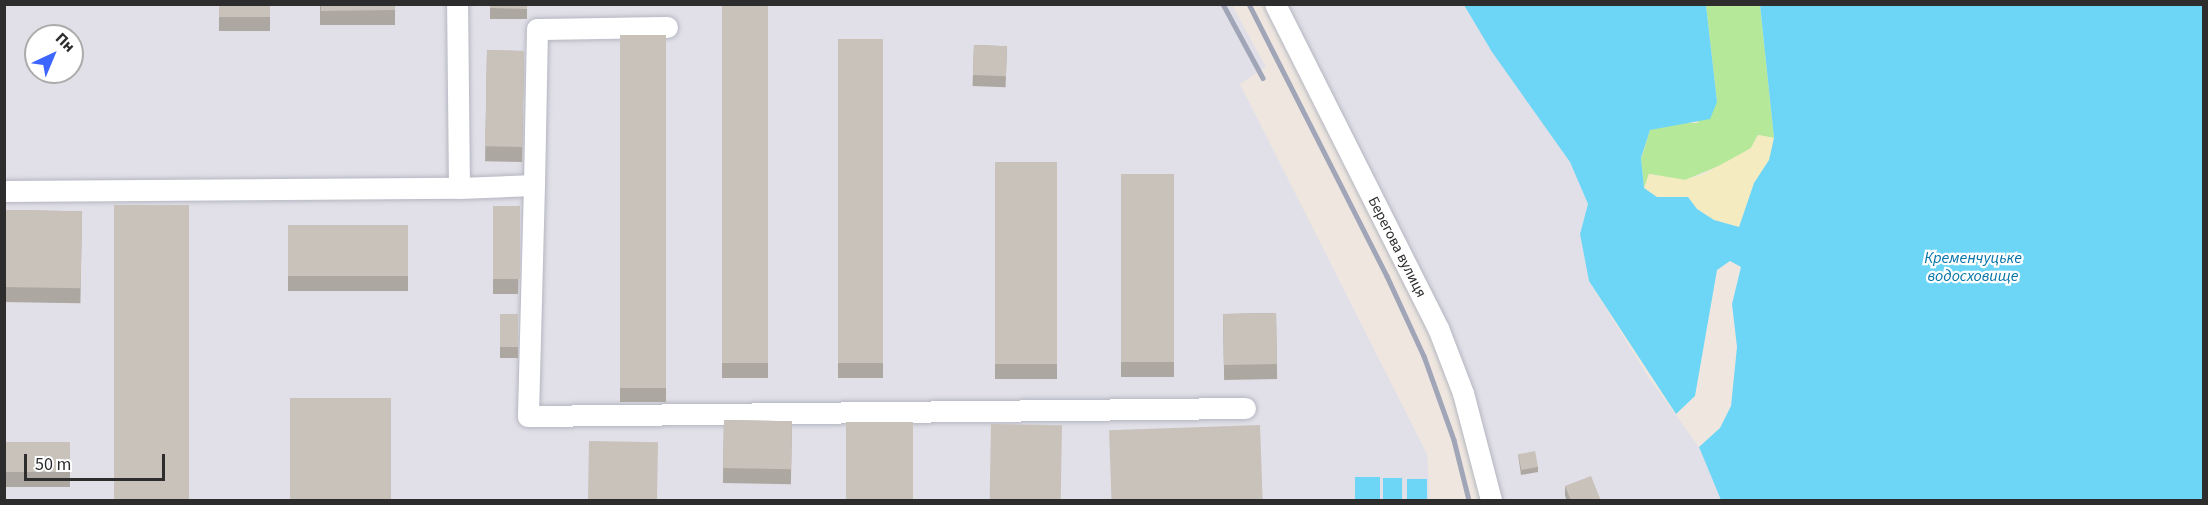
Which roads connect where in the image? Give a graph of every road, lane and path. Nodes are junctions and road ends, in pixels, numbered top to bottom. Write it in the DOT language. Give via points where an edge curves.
graph roads {
  1 [pos="457,4"];
  2 [pos="1275,4"];
  3 [pos="668,27"];
  4 [pos="534,185"];
  5 [pos="459,188"];
  6 [pos="4,191"];
  7 [pos="1245,408"];
  8 [pos="1491,501"];
  1 -- 5 [label="street"];
  2 -- 8 [label="street, Берегова вулиця" via="1438,328 1463,393"];
  3 -- 4 [label="street" via="537,29"];
  4 -- 5 [label="street"];
  4 -- 7 [label="street" via="528,416"];
  5 -- 6 [label="street"];
}
